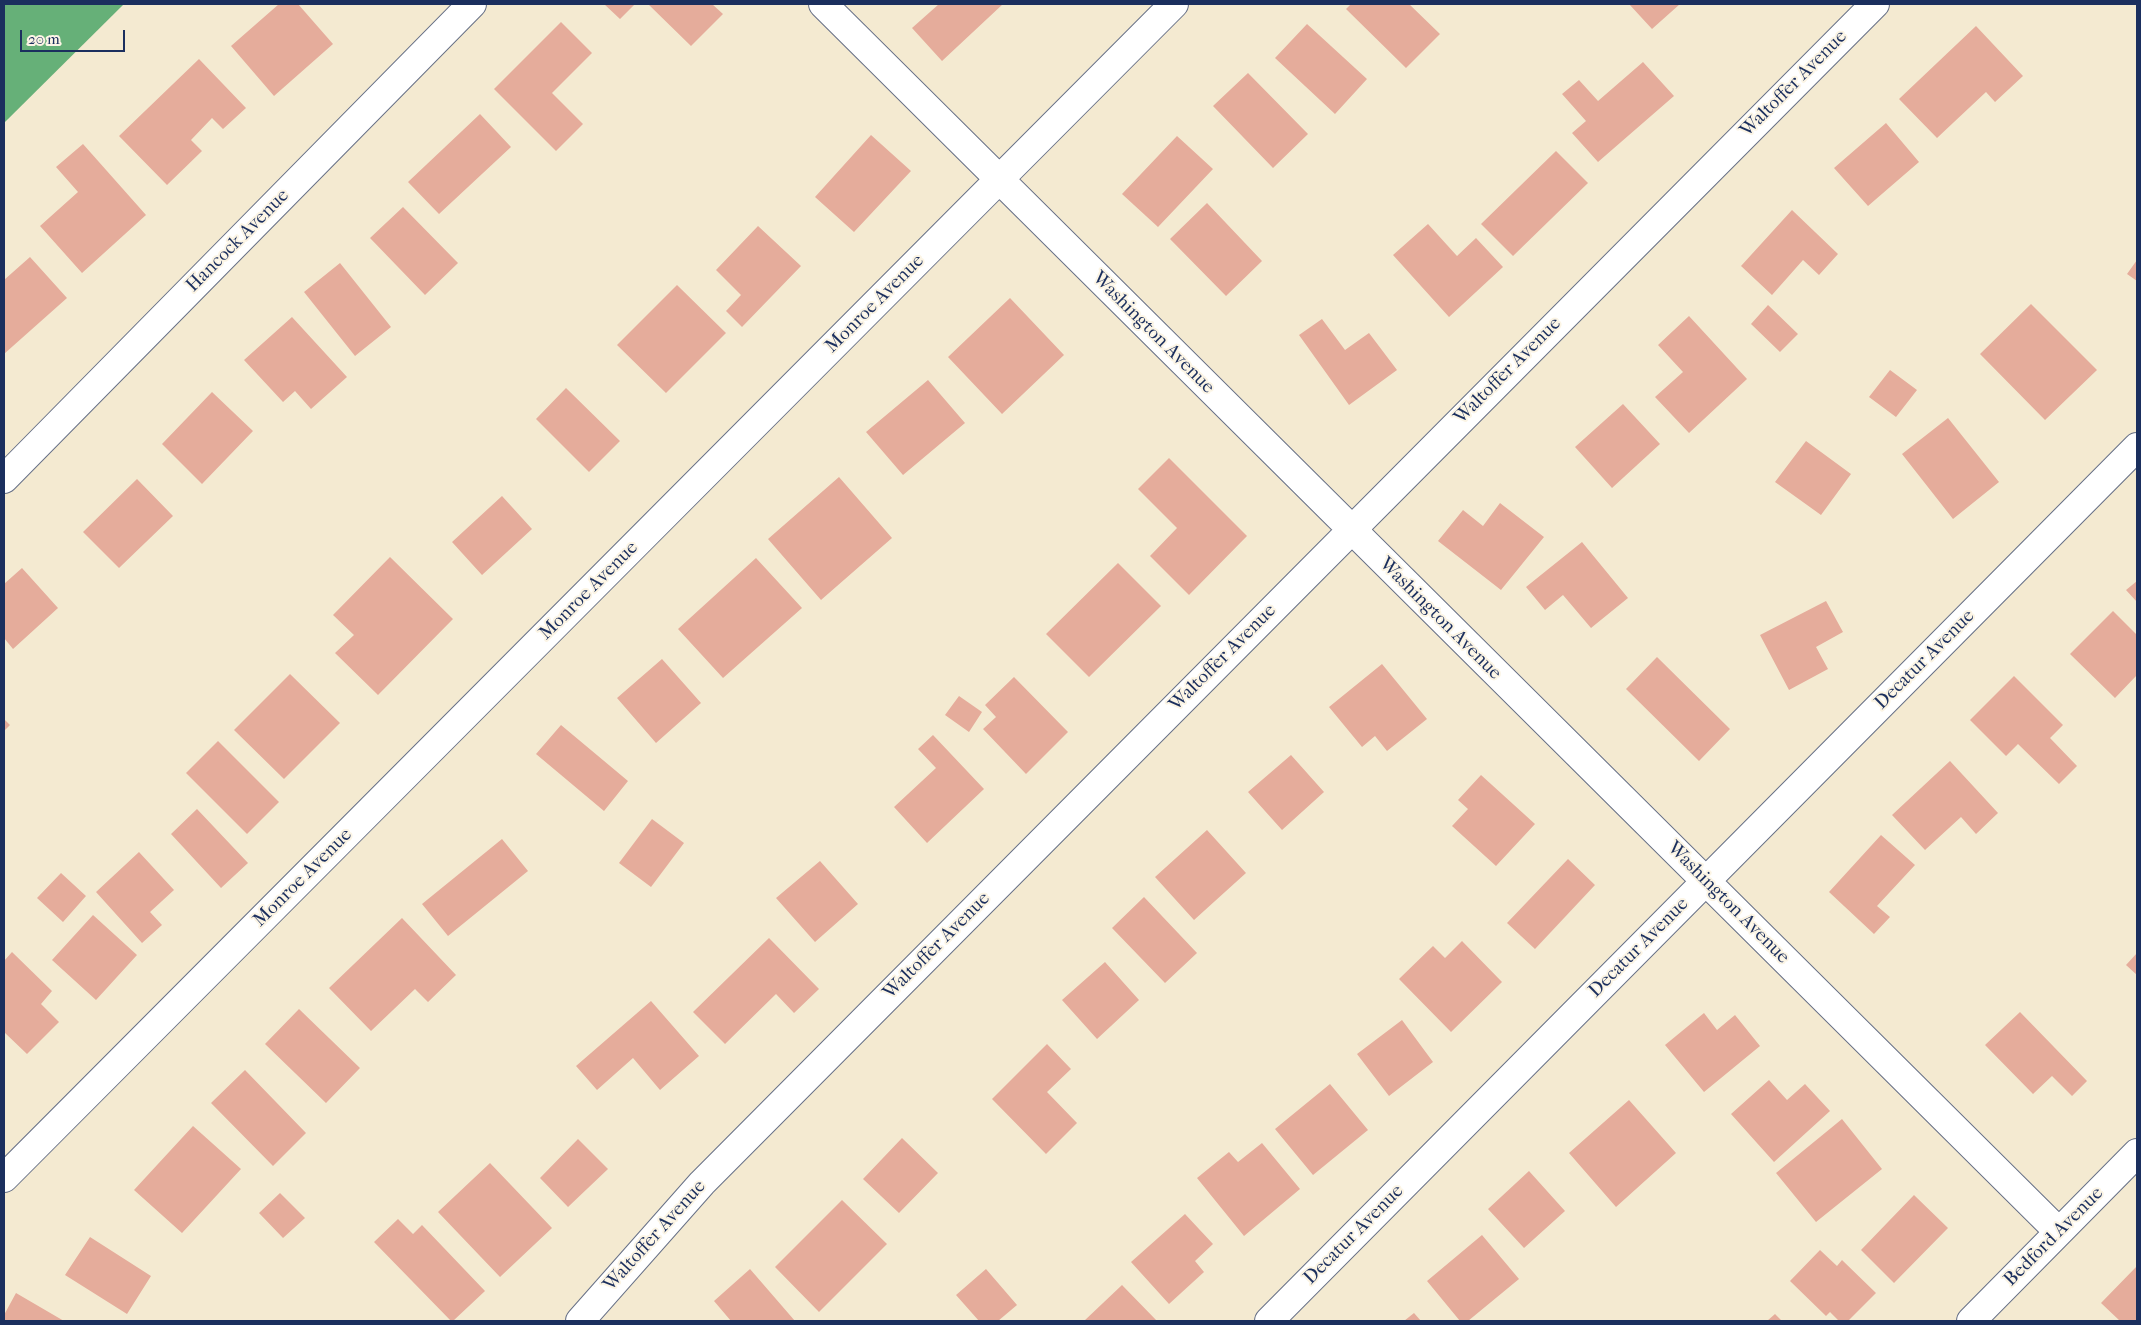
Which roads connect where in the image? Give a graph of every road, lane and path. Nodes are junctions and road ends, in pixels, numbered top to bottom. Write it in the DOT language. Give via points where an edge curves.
graph roads {
  1 [pos="472,4"];
  2 [pos="823,4"];
  3 [pos="1174,4"];
  4 [pos="1875,4"];
  5 [pos="999,179"];
  6 [pos="2137,447"];
  7 [pos="4,479"];
  8 [pos="1350,530"];
  9 [pos="1706,881"];
  10 [pos="2137,1154"];
  11 [pos="4,1178"];
  12 [pos="2059,1232"];
  13 [pos="580,1321"];
  14 [pos="1269,1321"];
  15 [pos="1971,1321"];
  1 -- 7 [label="street, Hancock Avenue"];
  2 -- 5 [label="street, Washington Avenue"];
  3 -- 5 [label="street, Monroe Avenue"];
  4 -- 8 [label="street, Waltoffer Avenue"];
  5 -- 8 [label="street, Washington Avenue"];
  5 -- 11 [label="street, Monroe Avenue"];
  6 -- 9 [label="street, Decatur Avenue"];
  8 -- 9 [label="street, Washington Avenue"];
  8 -- 13 [label="street, Waltoffer Avenue" via="702,1183"];
  9 -- 12 [label="street, Washington Avenue"];
  9 -- 14 [label="street, Decatur Avenue"];
  10 -- 12 [label="street, Bedford Avenue"];
  12 -- 15 [label="street, Bedford Avenue"];
}
